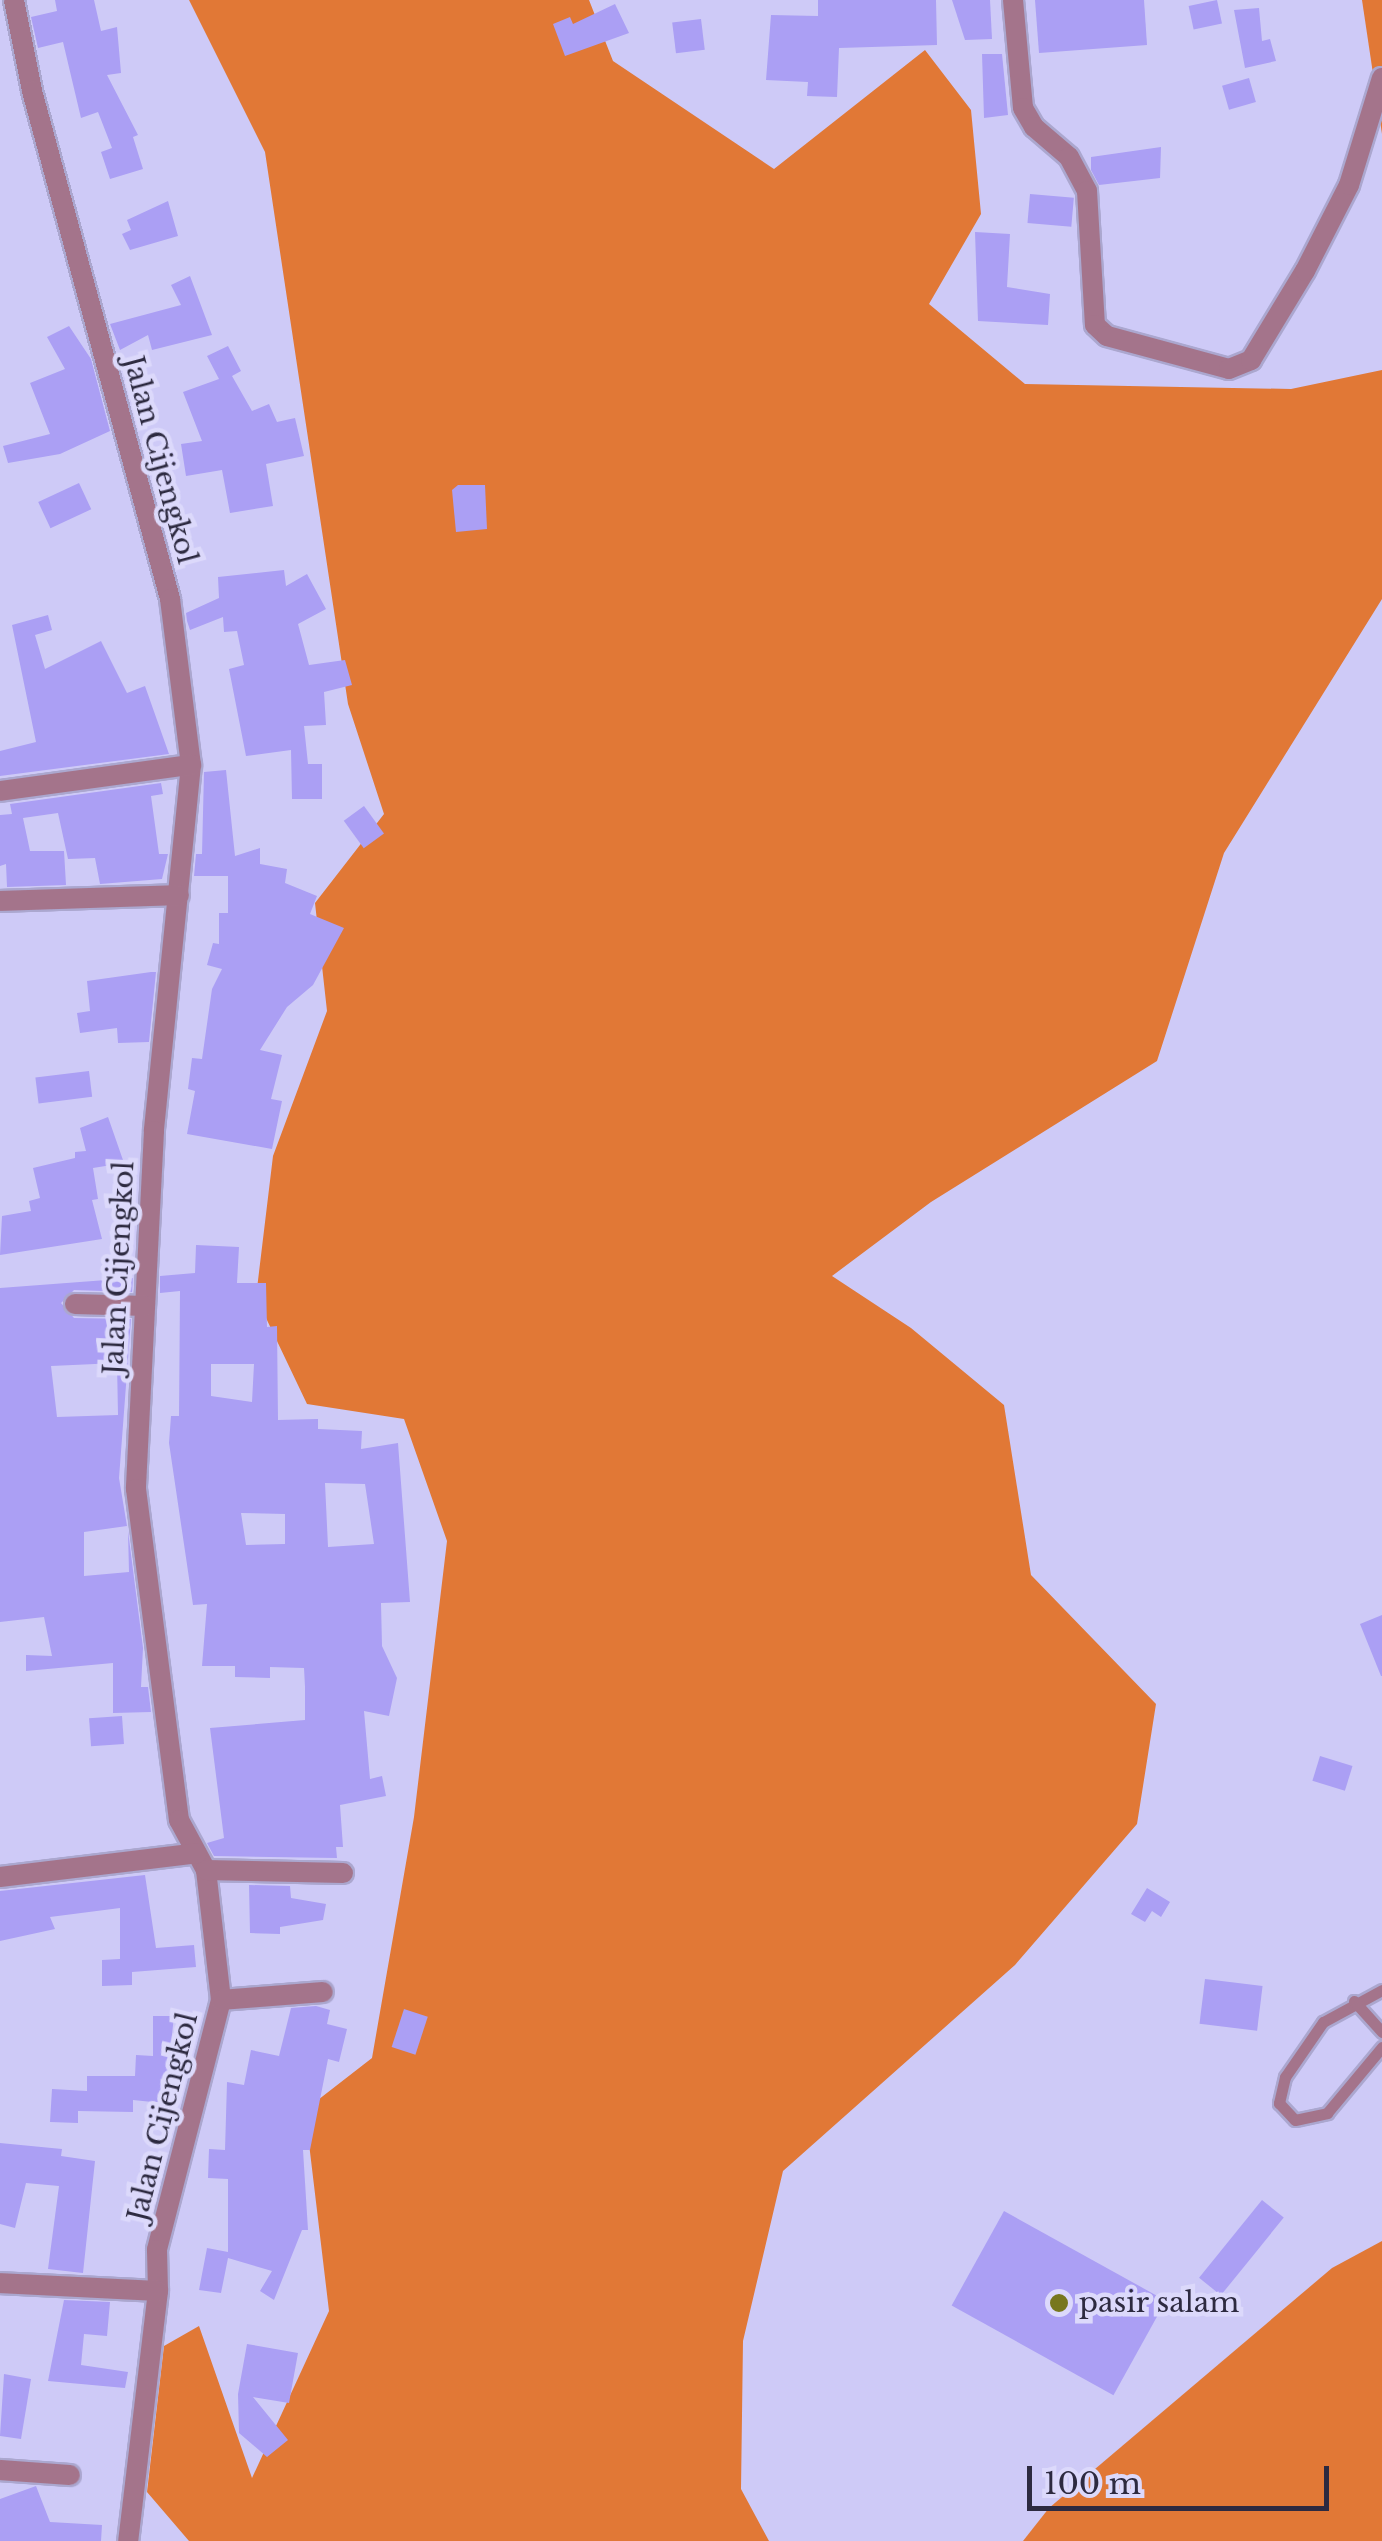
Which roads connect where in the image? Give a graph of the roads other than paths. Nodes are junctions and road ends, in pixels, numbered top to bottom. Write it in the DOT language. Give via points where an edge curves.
graph roads {
  1 [pos="14,0"];
  2 [pos="1014,0"];
  3 [pos="1382,78"];
  4 [pos="191,764"];
  5 [pos="0,791"];
  6 [pos="179,895"];
  7 [pos="0,901"];
  8 [pos="75,1304"];
  9 [pos="145,1306"];
  10 [pos="201,1862"];
  11 [pos="343,1874"];
  12 [pos="0,1877"];
  13 [pos="1382,1990"];
  14 [pos="323,1992"];
  15 [pos="220,2000"];
  16 [pos="1354,2001"];
  17 [pos="1382,2032"];
  18 [pos="1382,2047"];
  19 [pos="0,2283"];
  20 [pos="158,2291"];
  21 [pos="0,2470"];
  22 [pos="70,2475"];
  23 [pos="128,2541"];
  1 -- 4 [label="street, Jalan Cijengkol" via="32,91 170,599"];
  2 -- 3 [label="street" via="1022,108 1069,157 1087,191 1095,325 1106,336 1228,369 1251,360 1305,270 1349,186"];
  4 -- 5 [label="street"];
  4 -- 6 [label="street, Jalan Cijengkol"];
  6 -- 7 [label="street"];
  6 -- 9 [label="street, Jalan Cijengkol"];
  8 -- 9 [label="street"];
  9 -- 10 [label="street, Jalan Cijengkol" via="136,1489 179,1820"];
  10 -- 11 [label="street"];
  10 -- 12 [label="street"];
  10 -- 15 [label="street, Jalan Cijengkol"];
  13 -- 16 [label="lane"];
  14 -- 15 [label="street"];
  15 -- 20 [label="street, Jalan Cijengkol" via="157,2250"];
  16 -- 17 [label="lane"];
  16 -- 18 [label="lane" via="1323,2022 1285,2077 1279,2103 1295,2120 1328,2112"];
  19 -- 20 [label="street"];
  20 -- 23 [label="street, Jalan Cijengkol"];
  21 -- 22 [label="street"];
}
